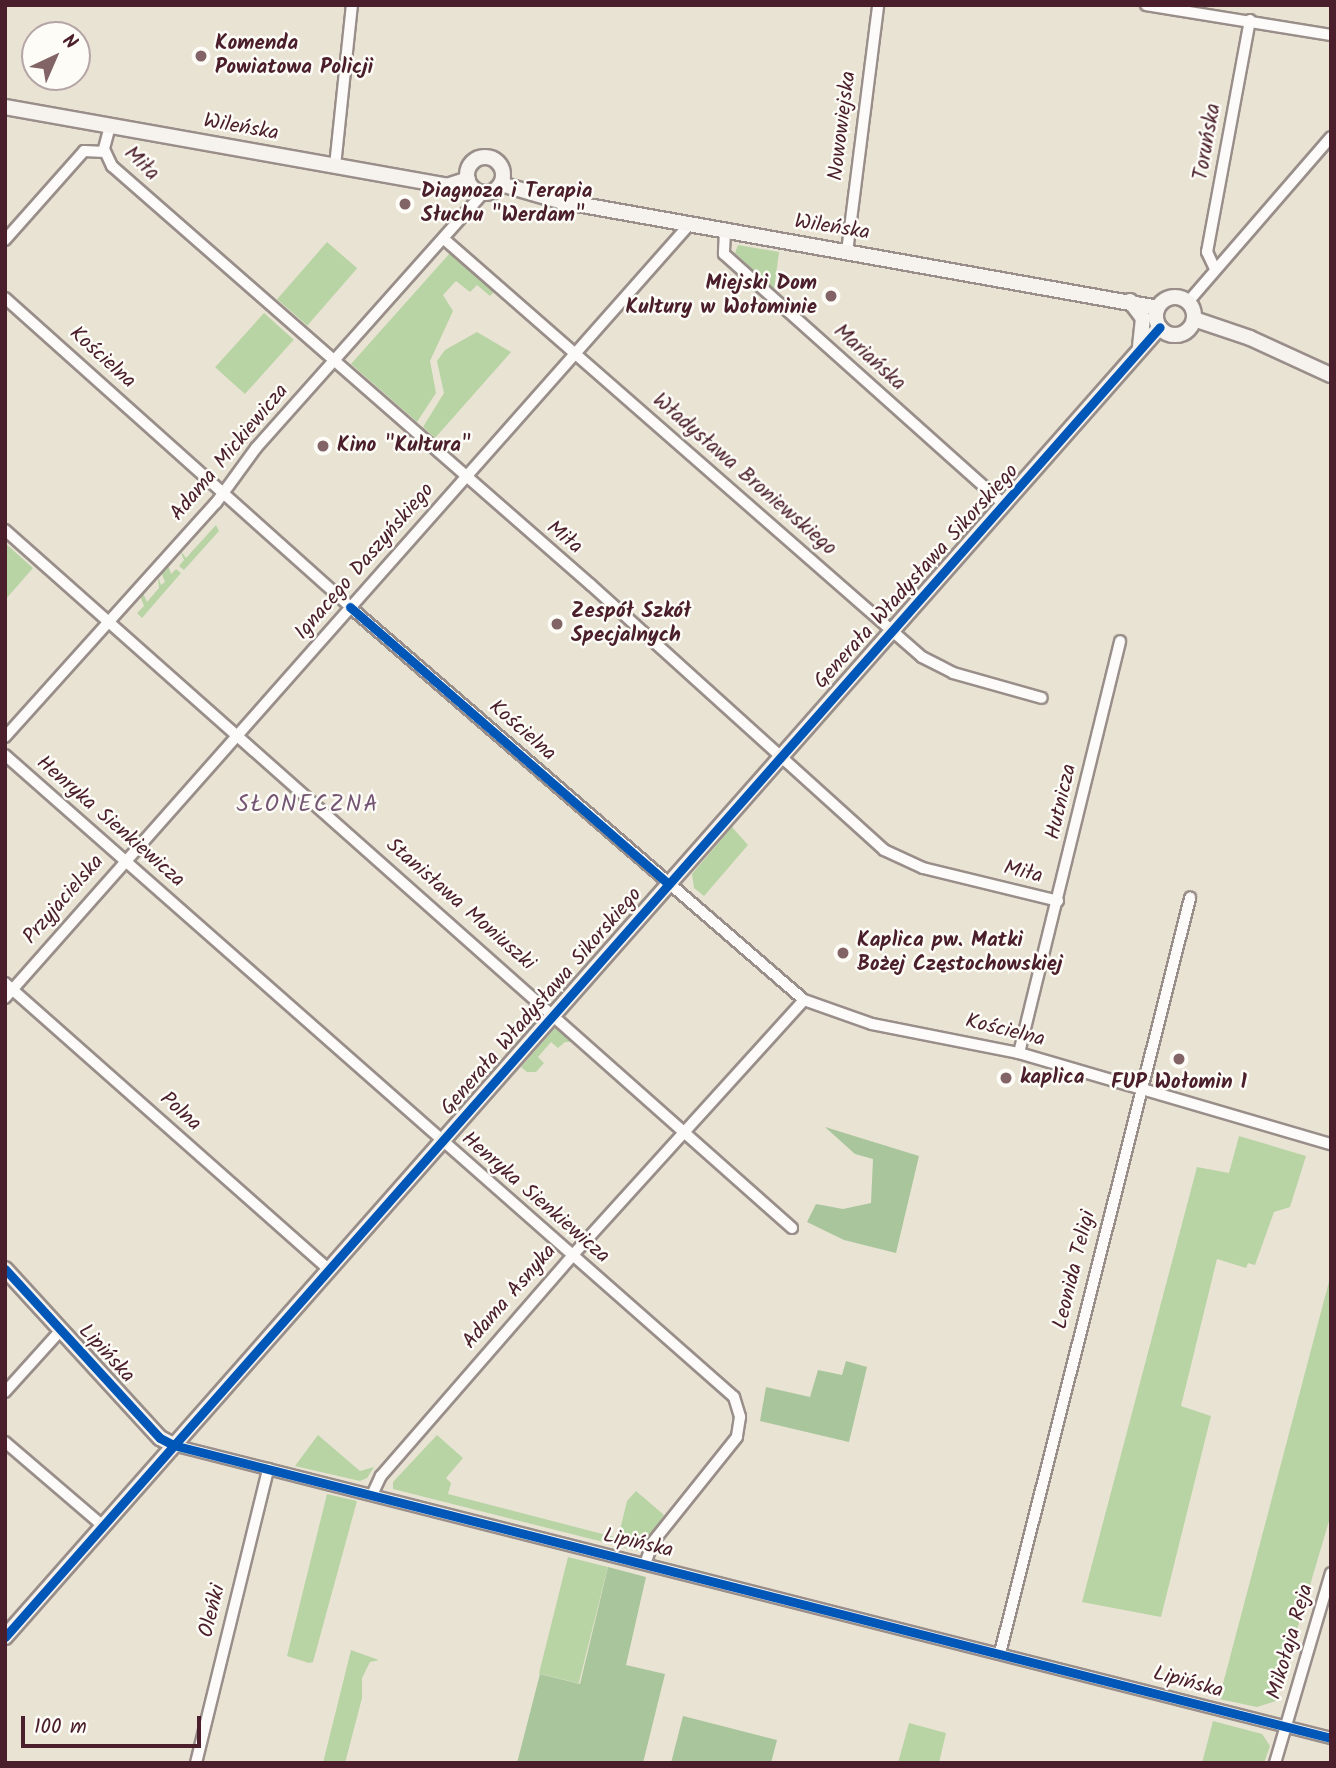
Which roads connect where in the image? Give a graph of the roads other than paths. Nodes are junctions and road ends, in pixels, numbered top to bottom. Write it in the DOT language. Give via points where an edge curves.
graph roads {
  1 [pos="352,5"];
  2 [pos="878,5"];
  3 [pos="1146,5"];
  4 [pos="1250,20"];
  5 [pos="1331,34"];
  6 [pos="5,107"];
  7 [pos="110,126"];
  8 [pos="1331,137"];
  9 [pos="105,152"];
  10 [pos="335,166"];
  11 [pos="468,179"];
  12 [pos="501,184"];
  13 [pos="483,193"];
  14 [pos="689,225"];
  15 [pos="725,232"];
  16 [pos="444,239"];
  17 [pos="5,240"];
  18 [pos="847,252"];
  19 [pos="1215,269"];
  20 [pos="5,298"];
  21 [pos="1130,301"];
  22 [pos="1188,302"];
  23 [pos="1158,308"];
  24 [pos="1194,320"];
  25 [pos="1160,327"];
  26 [pos="1139,349"];
  27 [pos="576,353"];
  28 [pos="333,362"];
  29 [pos="1331,375"];
  30 [pos="465,477"];
  31 [pos="221,492"];
  32 [pos="1005,505"];
  33 [pos="5,530"];
  34 [pos="350,607"];
  35 [pos="109,621"];
  36 [pos="893,631"];
  37 [pos="1120,641"];
  38 [pos="1042,698"];
  39 [pos="238,735"];
  40 [pos="5,737"];
  41 [pos="5,755"];
  42 [pos="782,755"];
  43 [pos="125,860"];
  44 [pos="668,884"];
  45 [pos="1190,898"];
  46 [pos="1058,901"];
  47 [pos="8,990"];
  48 [pos="804,1000"];
  49 [pos="555,1014"];
  50 [pos="1019,1053"];
  51 [pos="1141,1088"];
  52 [pos="687,1132"];
  53 [pos="442,1142"];
  54 [pos="1331,1144"];
  55 [pos="792,1228"];
  56 [pos="572,1256"];
  57 [pos="5,1269"];
  58 [pos="328,1269"];
  59 [pos="61,1330"];
  60 [pos="5,1392"];
  61 [pos="5,1442"];
  62 [pos="173,1445"];
  63 [pos="268,1469"];
  64 [pos="372,1495"];
  65 [pos="102,1525"];
  66 [pos="645,1564"];
  67 [pos="1331,1573"];
  68 [pos="5,1637"];
  69 [pos="1000,1653"];
  70 [pos="1287,1727"];
  71 [pos="1331,1738"];
  72 [pos="196,1763"];
  73 [pos="1275,1763"];
  1 -- 10 [label="street"];
  2 -- 18 [label="street, Nowowiejska"];
  3 -- 4 [label="street"];
  4 -- 5 [label="street"];
  4 -- 19 [label="street, Toruńska" via="1210,236 1208,255"];
  6 -- 7 [label="street, Wileńska"];
  7 -- 9 [label="street, Miła"];
  7 -- 10 [label="street, Wileńska"];
  8 -- 19 [label="street"];
  9 -- 17 [label="street" via="84,151"];
  9 -- 28 [label="street, Miła" via="112,166"];
  10 -- 11 [label="street, Wileńska" via="447,186"];
  11 -- 12 [label="street" via="471,165 488,158 502,169"];
  11 -- 13 [label="street"];
  12 -- 13 [label="street"];
  12 -- 14 [label="street, Wileńska" via="560,201"];
  13 -- 16 [label="street, Adama Mickiewicza"];
  14 -- 15 [label="street, Wileńska"];
  14 -- 27 [label="street, Ignacego Daszyńskiego"];
  15 -- 18 [label="street, Wileńska"];
  15 -- 32 [label="street, Mariańska" via="724,254"];
  16 -- 27 [label="street, Władysława Broniewskiego"];
  16 -- 28 [label="street, Adama Mickiewicza"];
  18 -- 21 [label="street, Wileńska"];
  19 -- 22 [label="street"];
  20 -- 31 [label="street, Kościelna"];
  21 -- 23 [label="street, Wileńska"];
  21 -- 26 [label="street" via="1145,329"];
  22 -- 23 [label="street" via="1173,297"];
  22 -- 24 [label="street"];
  23 -- 25 [label="street"];
  24 -- 25 [label="street" via="1179,334"];
  24 -- 29 [label="street" via="1250,338"];
  25 -- 26 [label="street, Generała Władysława Sikorskiego"];
  26 -- 32 [label="street, Generała Władysława Sikorskiego"];
  27 -- 30 [label="street, Ignacego Daszyńskiego"];
  27 -- 36 [label="street, Władysława Broniewskiego"];
  28 -- 30 [label="street, Miła"];
  28 -- 31 [label="street, Adama Mickiewicza"];
  30 -- 34 [label="street, Ignacego Daszyńskiego"];
  30 -- 42 [label="street, Miła"];
  31 -- 34 [label="street, Kościelna"];
  31 -- 35 [label="street, Adama Mickiewicza"];
  32 -- 36 [label="street, Generała Władysława Sikorskiego"];
  33 -- 35 [label="street, Stanisława Moniuszki"];
  34 -- 39 [label="street, Ignacego Daszyńskiego"];
  34 -- 44 [label="street, Kościelna"];
  35 -- 39 [label="street, Stanisława Moniuszki"];
  35 -- 40 [label="street, Adama Mickiewicza"];
  36 -- 38 [label="street, Władysława Broniewskiego" via="942,669"];
  36 -- 42 [label="street, Generała Władysława Sikorskiego"];
  37 -- 46 [label="street, Hutnicza"];
  39 -- 43 [label="street, Przyjacielska"];
  39 -- 49 [label="street, Stanisława Moniuszki"];
  41 -- 43 [label="street, Henryka Sienkiewicza"];
  42 -- 44 [label="street, Generała Władysława Sikorskiego"];
  42 -- 46 [label="street, Miła" via="898,859"];
  43 -- 47 [label="street, Przyjacielska"];
  43 -- 53 [label="street, Henryka Sienkiewicza"];
  44 -- 48 [label="street, Kościelna"];
  44 -- 49 [label="street, Generała Władysława Sikorskiego"];
  45 -- 51 [label="street, Leonida Teligi"];
  46 -- 50 [label="street, Hutnicza"];
  47 -- 58 [label="street, Polna"];
  48 -- 50 [label="street, Kościelna" via="872,1024"];
  48 -- 52 [label="street, Adama Asnyka"];
  49 -- 52 [label="street, Stanisława Moniuszki"];
  49 -- 53 [label="street, Generała Władysława Sikorskiego"];
  50 -- 51 [label="street, Kościelna"];
  51 -- 54 [label="street, Kościelna"];
  51 -- 69 [label="street, Leonida Teligi"];
  52 -- 55 [label="street, Stanisława Moniuszki"];
  52 -- 56 [label="street, Adama Asnyka"];
  53 -- 56 [label="street, Henryka Sienkiewicza"];
  53 -- 58 [label="street, Generała Władysława Sikorskiego"];
  56 -- 64 [label="street, Adama Asnyka" via="381,1476"];
  56 -- 66 [label="street, Henryka Sienkiewicza" via="729,1391 738,1408 739,1430 731,1446 653,1542"];
  57 -- 59 [label="street, Lipińska"];
  58 -- 62 [label="street, Generała Władysława Sikorskiego"];
  59 -- 60 [label="street"];
  59 -- 62 [label="street, Lipińska" via="160,1438"];
  61 -- 65 [label="street"];
  62 -- 63 [label="street, Lipińska"];
  62 -- 65 [label="street, Generała Władysława Sikorskiego"];
  63 -- 64 [label="street, Lipińska"];
  63 -- 72 [label="street, Oleńki"];
  64 -- 66 [label="street, Lipińska"];
  65 -- 68 [label="street, Generała Władysława Sikorskiego"];
  66 -- 69 [label="street, Lipińska"];
  67 -- 70 [label="street, Mikołaja Reja"];
  69 -- 70 [label="street, Lipińska"];
  70 -- 71 [label="street, Lipińska"];
  70 -- 73 [label="street, Mikołaja Reja"];
}
